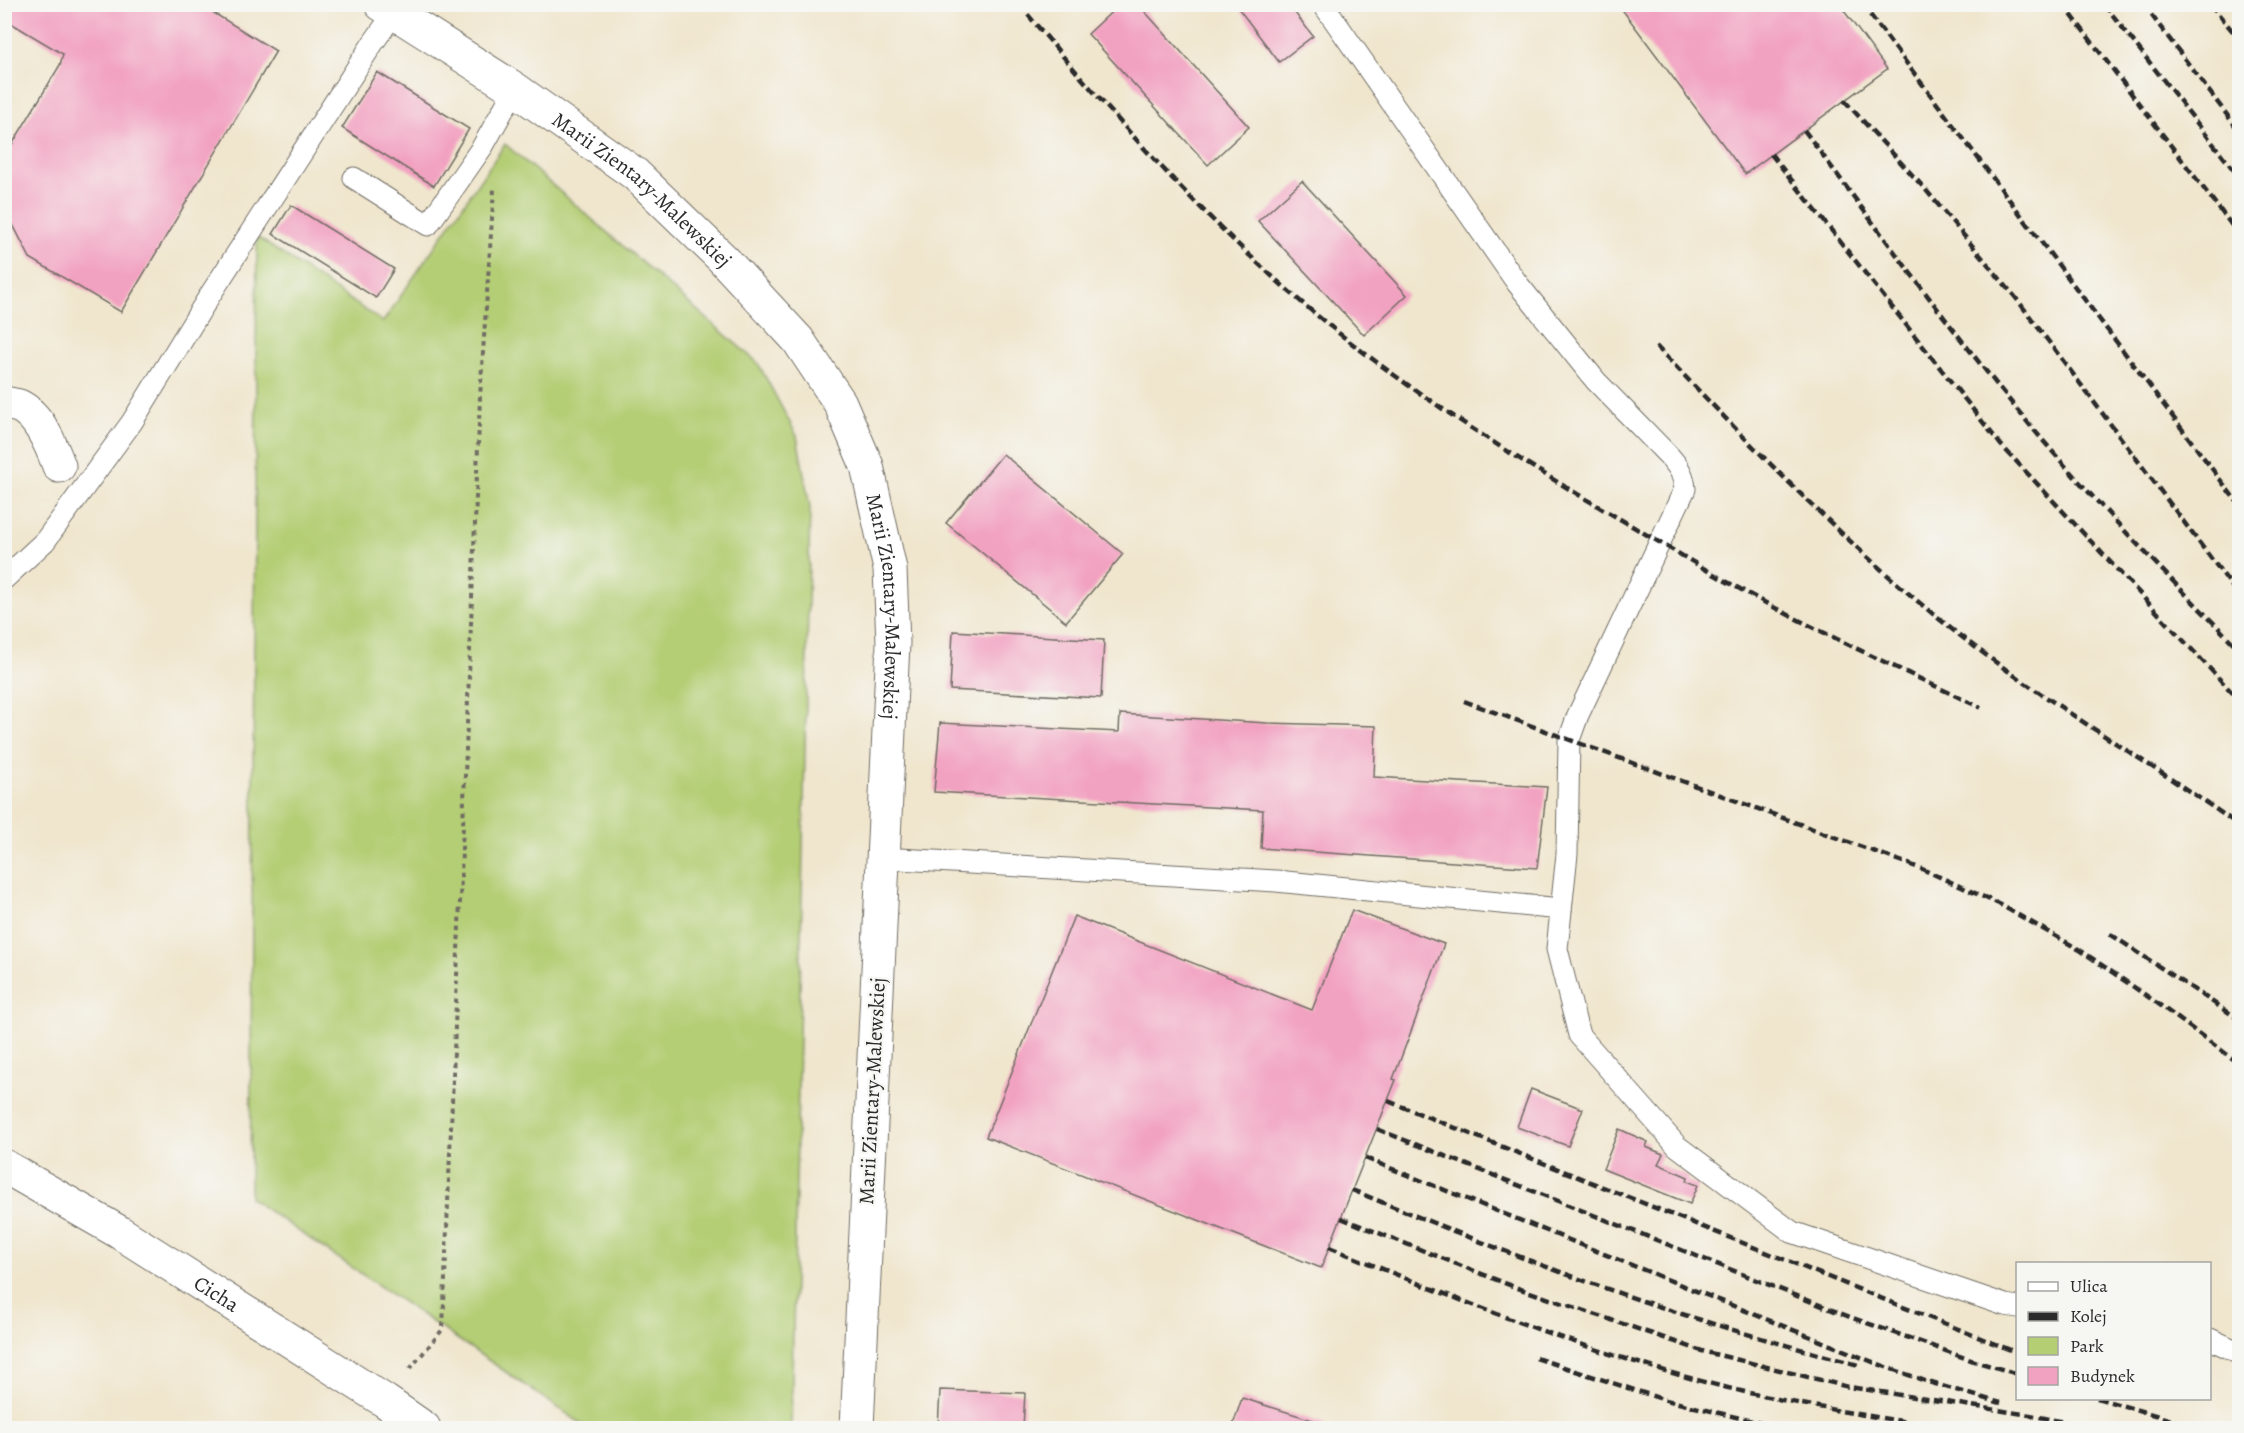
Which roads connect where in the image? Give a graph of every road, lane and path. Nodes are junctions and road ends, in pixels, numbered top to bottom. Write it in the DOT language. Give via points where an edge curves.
graph roads {
  1 [pos="1323,4"];
  2 [pos="387,9"];
  3 [pos="515,89"];
  4 [pos="483,146"];
  5 [pos="354,178"];
  6 [pos="4,404"];
  7 [pos="59,466"];
  8 [pos="81,493"];
  9 [pos="4,579"];
  10 [pos="882,858"];
  11 [pos="1561,909"];
  12 [pos="4,1166"];
  13 [pos="2016,1307"];
  14 [pos="2211,1339"];
  15 [pos="2240,1353"];
  16 [pos="410,1369"];
  17 [pos="424,1428"];
  18 [pos="857,1428"];
  1 -- 11 [label="lane" via="1517,283 1596,381 1669,456 1684,477 1685,489 1569,740 1567,854"];
  2 -- 3 [label="street, Marii Zientary-Malewskiej"];
  2 -- 8 [label="lane" via="366,53 132,422"];
  3 -- 4 [label="lane"];
  3 -- 10 [label="street, Marii Zientary-Malewskiej" via="635,174 723,259 798,340 840,403 867,466 890,569 893,643"];
  4 -- 5 [label="lane" via="428,225"];
  4 -- 16 [label="path" via="496,158 480,398 443,1329"];
  6 -- 7 [label="street" via="20,407 36,422"];
  7 -- 8 [label="lane"];
  8 -- 9 [label="lane" via="45,541"];
  10 -- 11 [label="lane" via="1276,881"];
  10 -- 18 [label="street, Marii Zientary-Malewskiej"];
  11 -- 13 [label="lane" via="1557,949 1579,1035 1677,1146 1792,1232"];
  12 -- 17 [label="street, Cicha" via="119,1232"];
  14 -- 15 [label="lane"];
}
